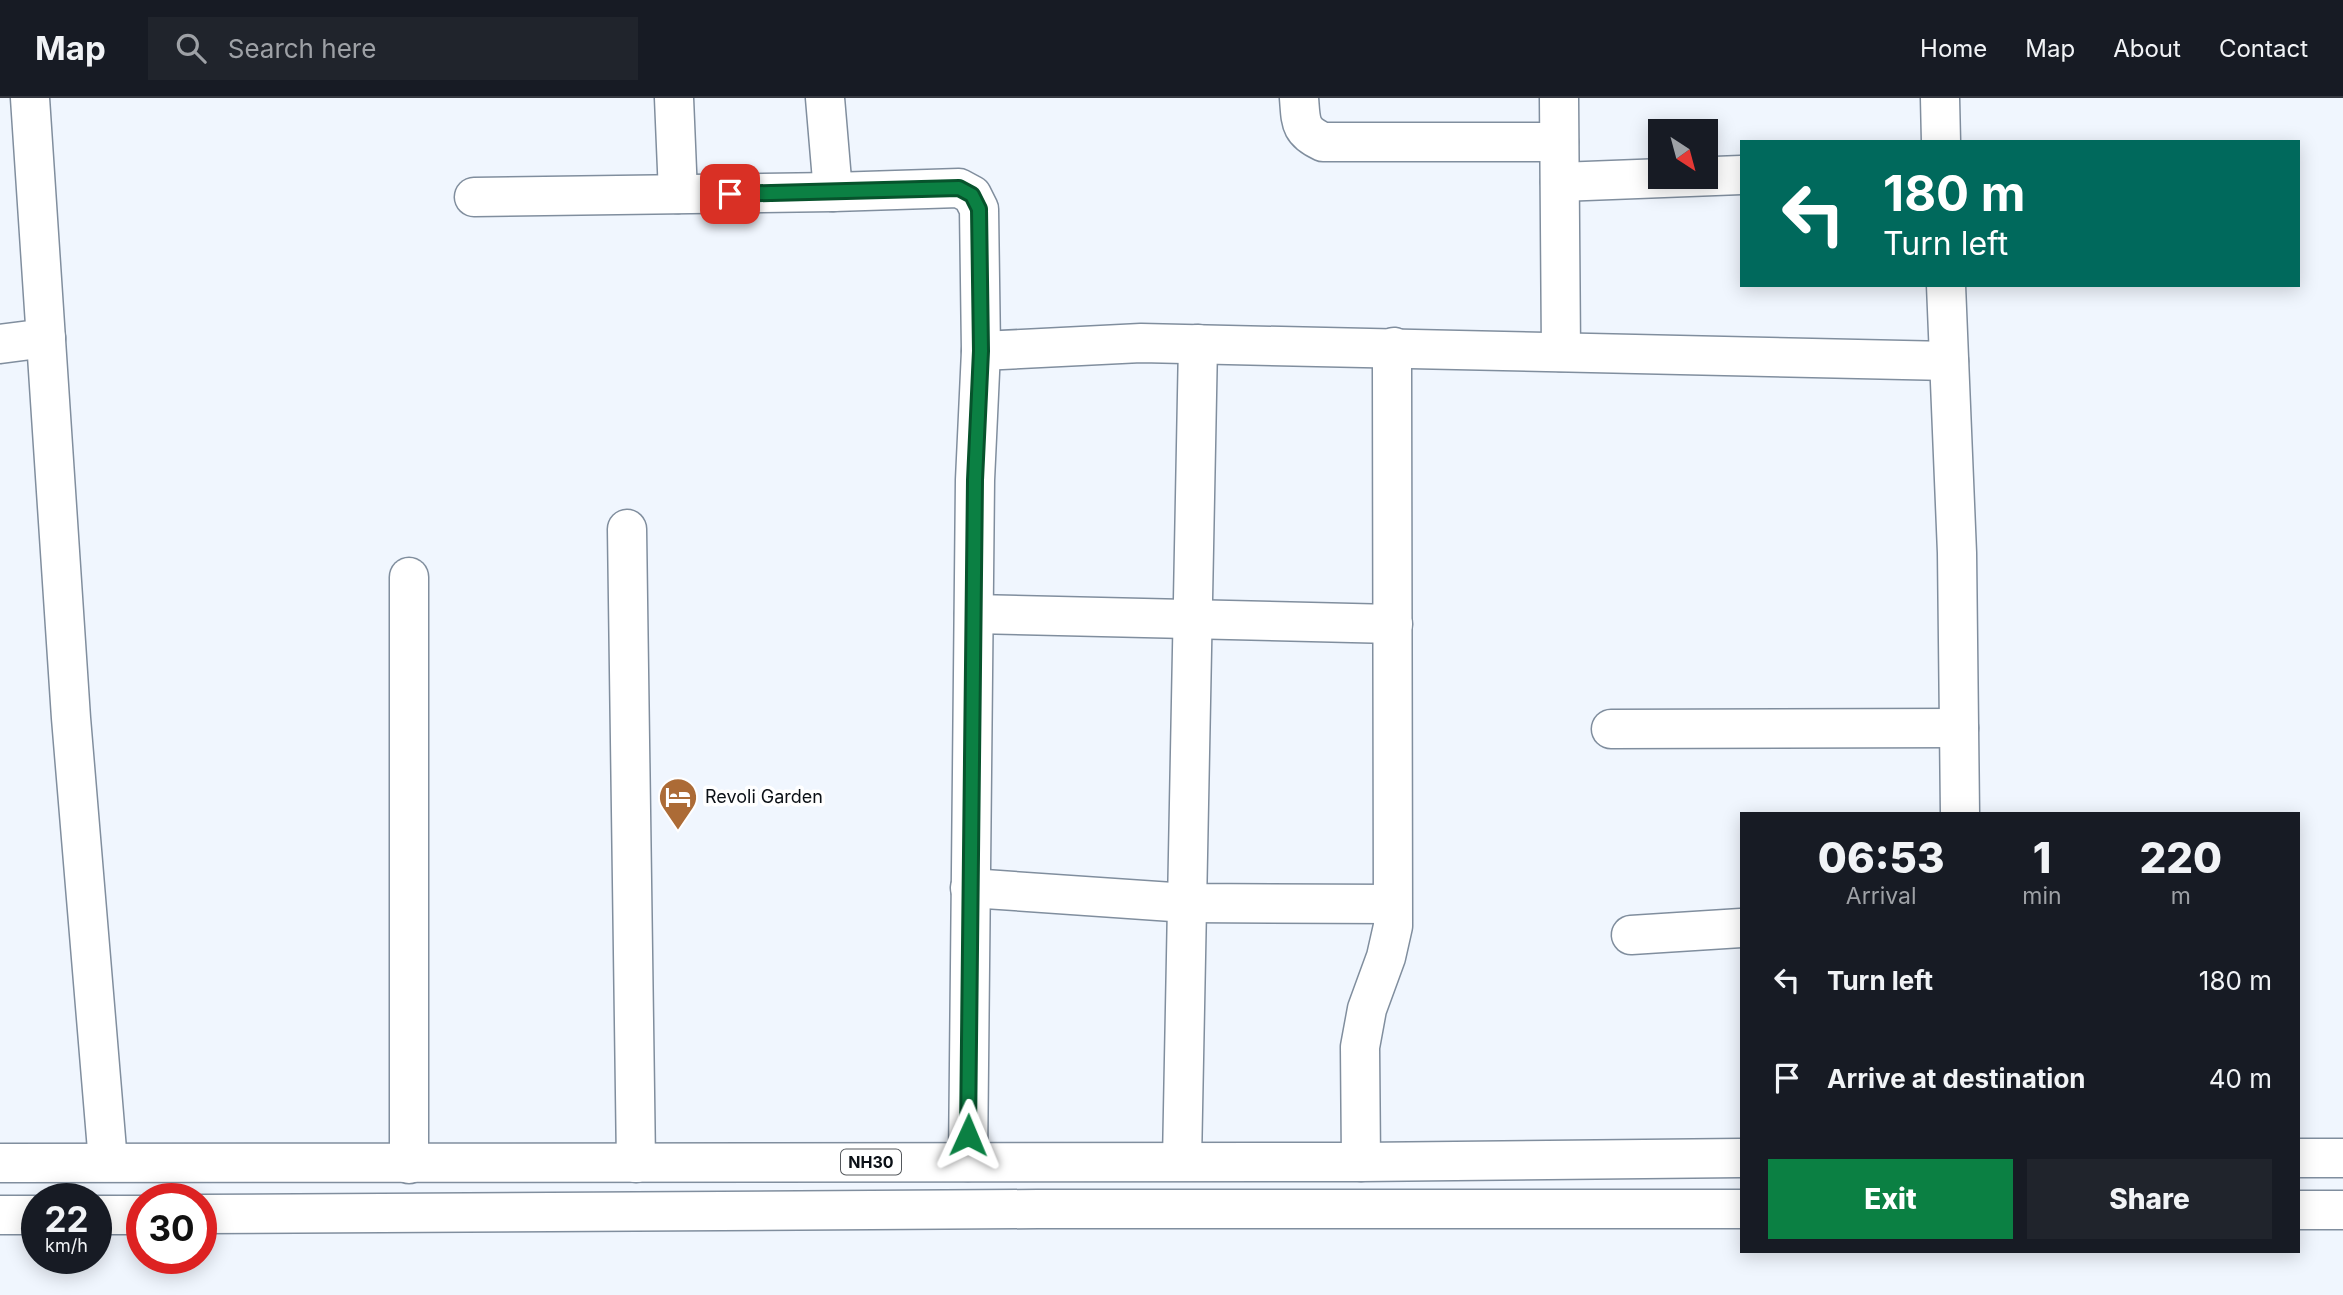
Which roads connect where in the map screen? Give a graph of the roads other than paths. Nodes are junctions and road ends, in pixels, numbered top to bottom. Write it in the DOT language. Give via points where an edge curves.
graph roads {
  1 [pos="30,98"];
  2 [pos="674,98"];
  3 [pos="825,98"];
  4 [pos="1299,98"];
  5 [pos="1559,98"];
  6 [pos="1940,98"];
  7 [pos="1941,140"];
  8 [pos="1559,142"];
  9 [pos="1740,176"];
  10 [pos="1560,182"];
  11 [pos="833,192"];
  12 [pos="678,194"];
  13 [pos="474,197"];
  14 [pos="1947,287"];
  15 [pos="46,338"];
  16 [pos="0,344"];
  17 [pos="1198,344"];
  18 [pos="1394,347"];
  19 [pos="981,351"];
  20 [pos="1561,352"];
  21 [pos="1949,361"];
  22 [pos="627,529"];
  23 [pos="409,577"];
  24 [pos="974,614"];
  25 [pos="1192,620"];
  26 [pos="1392,624"];
  27 [pos="1959,728"];
  28 [pos="1611,729"];
  29 [pos="1960,812"];
  30 [pos="970,888"];
  31 [pos="1187,903"];
  32 [pos="1392,904"];
  33 [pos="1740,929"];
  34 [pos="1631,935"];
  35 [pos="1740,1158"];
  36 [pos="2300,1158"];
  37 [pos="2343,1158"];
  38 [pos="1182,1161"];
  39 [pos="968,1162"];
  40 [pos="1361,1162"];
  41 [pos="0,1163"];
  42 [pos="108,1163"];
  43 [pos="636,1163"];
  44 [pos="409,1164"];
  45 [pos="1740,1209"];
  46 [pos="2300,1210"];
  47 [pos="2343,1210"];
  48 [pos="217,1214"];
  49 [pos="0,1215"];
  50 [pos="21,1215"];
  1 -- 15 [label="main road"];
  2 -- 12 [label="main road"];
  3 -- 11 [label="main road"];
  4 -- 8 [label="main road" via="1301,124 1309,136 1323,142"];
  5 -- 8 [label="main road"];
  6 -- 7 [label="main road"];
  8 -- 10 [label="main road"];
  9 -- 10 [label="main road"];
  10 -- 20 [label="main road"];
  11 -- 12 [label="main road"];
  11 -- 19 [label="main road" via="959,188 972,195 979,209"];
  12 -- 13 [label="main road"];
  14 -- 21 [label="main road"];
  15 -- 16 [label="main road"];
  15 -- 42 [label="main road" via="71,718"];
  17 -- 18 [label="main road"];
  17 -- 19 [label="main road"];
  17 -- 25 [label="main road"];
  18 -- 20 [label="main road"];
  18 -- 26 [label="main road"];
  19 -- 24 [label="main road"];
  20 -- 21 [label="main road"];
  21 -- 27 [label="main road"];
  22 -- 43 [label="main road"];
  23 -- 44 [label="main road"];
  24 -- 25 [label="main road"];
  24 -- 30 [label="main road"];
  25 -- 26 [label="main road"];
  25 -- 31 [label="main road"];
  26 -- 32 [label="main road"];
  27 -- 28 [label="main road"];
  27 -- 29 [label="main road"];
  30 -- 31 [label="main road"];
  30 -- 39 [label="main road"];
  31 -- 32 [label="main road"];
  31 -- 38 [label="main road"];
  32 -- 40 [label="main road" via="1393,926 1360,1047"];
  33 -- 34 [label="main road"];
  35 -- 40 [label="main road, NH30"];
  36 -- 37 [label="main road"];
  38 -- 39 [label="main road, NH30"];
  38 -- 40 [label="main road, NH30"];
  39 -- 43 [label="main road, NH30"];
  41 -- 42 [label="main road, NH30"];
  42 -- 44 [label="main road, NH30"];
  43 -- 44 [label="main road, NH30"];
  45 -- 48 [label="main road"];
  46 -- 47 [label="main road"];
  49 -- 50 [label="main road"];
}
